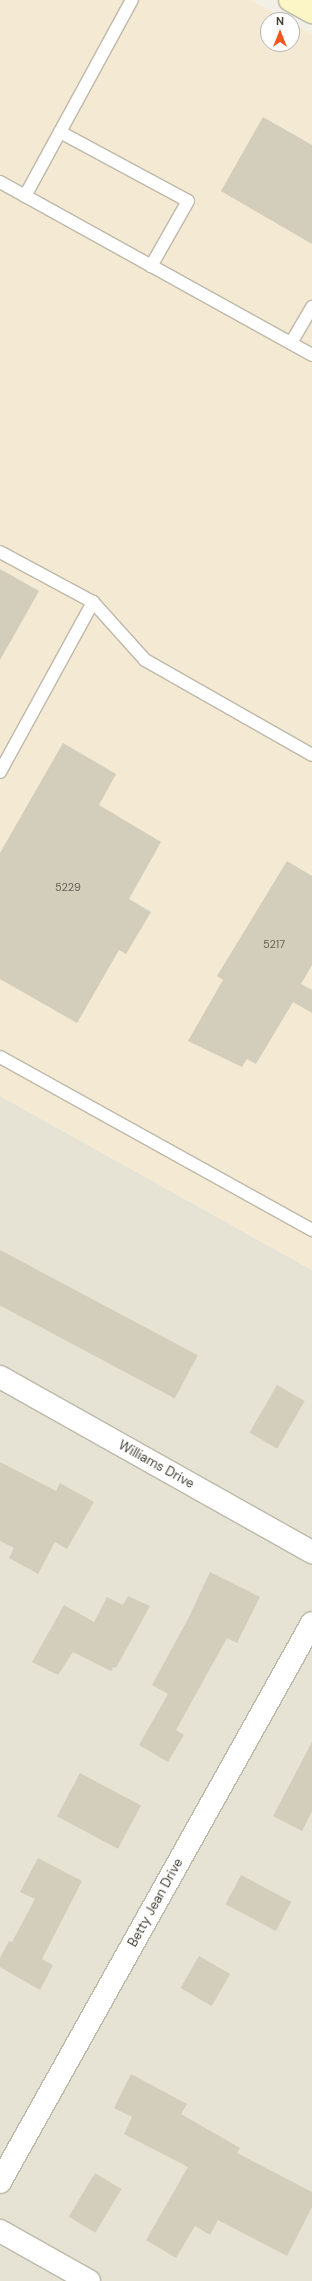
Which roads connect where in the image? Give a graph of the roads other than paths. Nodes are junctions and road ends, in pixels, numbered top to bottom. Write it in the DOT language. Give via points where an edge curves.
graph roads {
  1 [pos="132,0"];
  2 [pos="290,0"];
  3 [pos="312,12"];
  4 [pos="60,132"];
  5 [pos="0,182"];
  6 [pos="25,196"];
  7 [pos="151,266"];
  8 [pos="312,307"];
  9 [pos="291,343"];
  10 [pos="312,356"];
  11 [pos="0,552"];
  12 [pos="93,602"];
  13 [pos="312,755"];
  14 [pos="0,772"];
  15 [pos="0,1057"];
  16 [pos="312,1230"];
  17 [pos="0,1377"];
  18 [pos="312,1552"];
  19 [pos="312,1623"];
  20 [pos="0,2182"];
  21 [pos="0,2231"];
  22 [pos="89,2281"];
  1 -- 4 [label="lane"];
  2 -- 3 [label="main road"];
  4 -- 6 [label="lane"];
  4 -- 7 [label="lane" via="188,201"];
  5 -- 6 [label="lane"];
  6 -- 7 [label="lane"];
  7 -- 9 [label="lane"];
  8 -- 9 [label="lane"];
  9 -- 10 [label="lane"];
  11 -- 12 [label="lane"];
  12 -- 13 [label="lane" via="145,660"];
  12 -- 14 [label="lane"];
  15 -- 16 [label="lane"];
  17 -- 18 [label="street, Williams Drive"];
  19 -- 20 [label="street, Betty Jean Drive"];
  21 -- 22 [label="street"];
}
